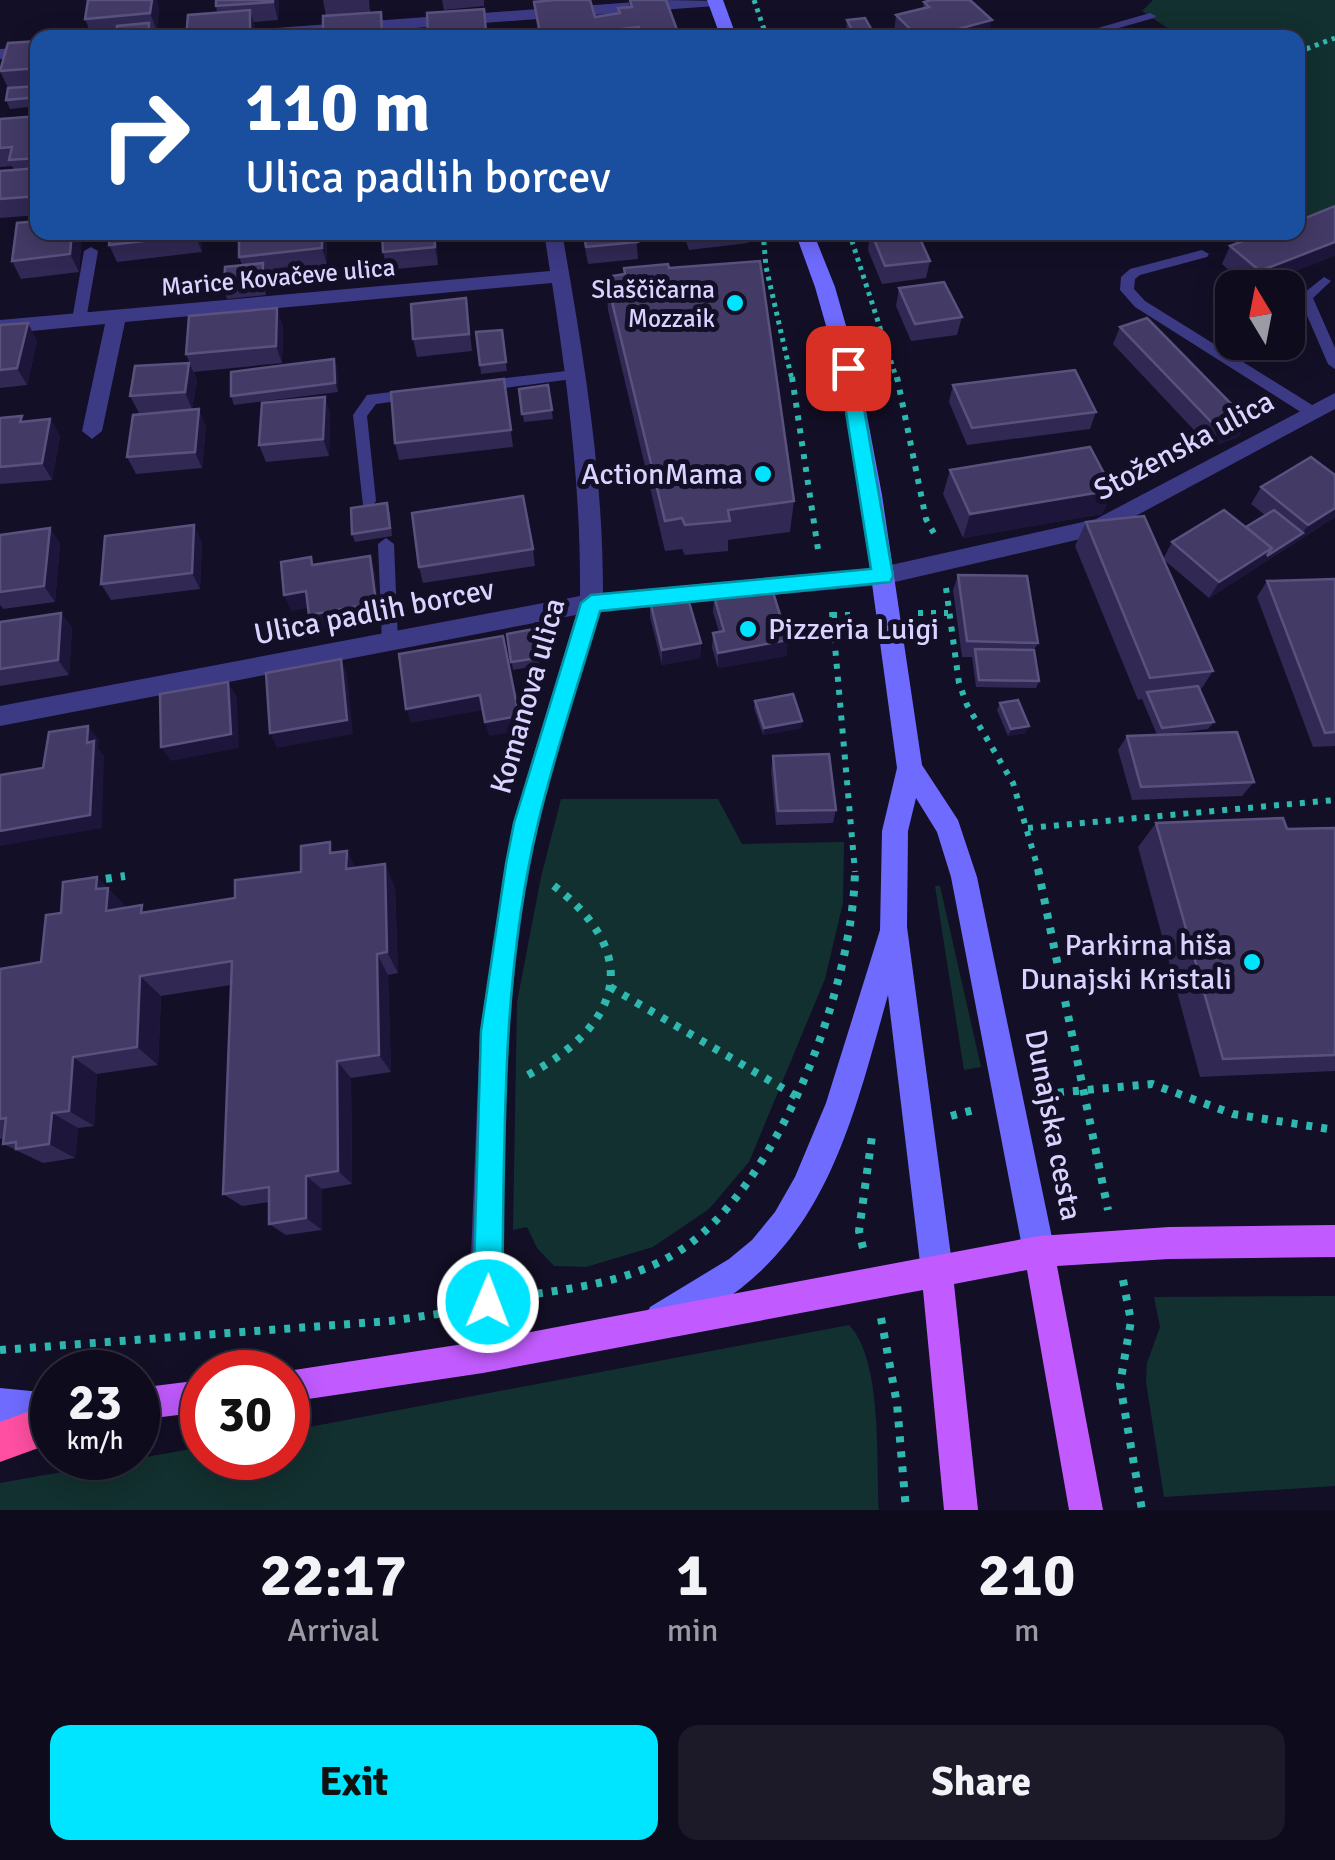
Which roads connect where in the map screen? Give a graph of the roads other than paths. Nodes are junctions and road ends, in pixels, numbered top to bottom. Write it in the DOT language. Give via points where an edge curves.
graph roads {
  1 [pos="715,0"];
  2 [pos="516,7"];
  3 [pos="1150,16"];
  4 [pos="286,30"];
  5 [pos="726,30"];
  6 [pos="1098,30"];
  7 [pos="30,52"];
  8 [pos="0,54"];
  9 [pos="554,240"];
  10 [pos="807,240"];
  11 [pos="91,251"];
  12 [pos="1202,254"];
  13 [pos="561,276"];
  14 [pos="1324,282"];
  15 [pos="116,317"];
  16 [pos="80,320"];
  17 [pos="0,327"];
  18 [pos="1335,364"];
  19 [pos="575,375"];
  20 [pos="464,388"];
  21 [pos="427,392"];
  22 [pos="1335,400"];
  23 [pos="1312,412"];
  24 [pos="92,431"];
  25 [pos="368,501"];
  26 [pos="386,544"];
  27 [pos="882,576"];
  28 [pos="591,603"];
  29 [pos="390,642"];
  30 [pos="0,716"];
  31 [pos="910,768"];
  32 [pos="893,927"];
  33 [pos="1335,1240"];
  34 [pos="1039,1252"];
  35 [pos="937,1271"];
  36 [pos="648,1325"];
  37 [pos="483,1357"];
  38 [pos="310,1383"];
  39 [pos="0,1405"];
  40 [pos="30,1407"];
  41 [pos="30,1431"];
  42 [pos="0,1442"];
  43 [pos="961,1510"];
  44 [pos="1086,1510"];
  1 -- 2 [label="street"];
  1 -- 5 [label="main road"];
  2 -- 4 [label="street"];
  3 -- 6 [label="lane"];
  7 -- 8 [label="street"];
  9 -- 13 [label="street, Komanova ulica"];
  10 -- 27 [label="main road, Dunajska cesta" via="848,368"];
  11 -- 16 [label="lane"];
  12 -- 23 [label="lane" via="1135,272 1127,290"];
  13 -- 15 [label="street, Marice Kovačeve ulica"];
  13 -- 19 [label="street, Komanova ulica"];
  14 -- 18 [label="lane" via="1306,297"];
  15 -- 16 [label="street, Marice Kovačeve ulica"];
  15 -- 24 [label="street"];
  16 -- 17 [label="street, Marice Kovačeve ulica"];
  19 -- 20 [label="lane"];
  19 -- 28 [label="street, Komanova ulica" via="592,512"];
  21 -- 25 [label="lane" via="372,399 360,415"];
  22 -- 23 [label="street, Stoženska ulica"];
  23 -- 27 [label="street, Stoženska ulica" via="1102,526"];
  26 -- 29 [label="lane"];
  27 -- 28 [label="street, Ulica padlih borcev"];
  27 -- 31 [label="main road, Dunajska cesta"];
  28 -- 29 [label="street, Ulica padlih borcev"];
  28 -- 37 [label="street, Komanova ulica" via="526,823 494,1031"];
  29 -- 30 [label="street, Ulica padlih borcev"];
  31 -- 32 [label="main road, Dunajska cesta" via="895,831"];
  31 -- 34 [label="main road, Dunajska cesta" via="949,828 964,877"];
  32 -- 35 [label="main road, Dunajska cesta"];
  32 -- 36 [label="main road" via="803,1199 763,1252"];
  33 -- 34 [label="main road"];
  34 -- 35 [label="main road"];
  34 -- 44 [label="main road, Dunajska cesta"];
  35 -- 36 [label="main road"];
  35 -- 43 [label="main road, Dunajska cesta"];
  36 -- 37 [label="main road"];
  37 -- 38 [label="main road"];
  39 -- 40 [label="main road"];
  41 -- 42 [label="highway"];
}
